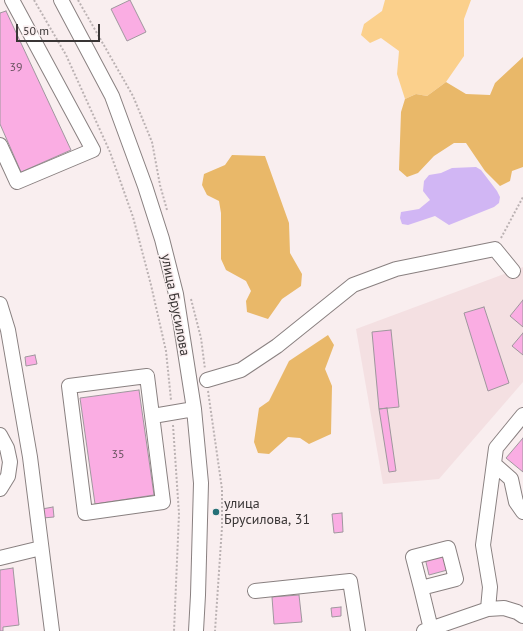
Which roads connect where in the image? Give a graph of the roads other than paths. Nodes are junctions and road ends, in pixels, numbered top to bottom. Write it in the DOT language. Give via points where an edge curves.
graph roads {
  1 [pos="12,0"];
  2 [pos="61,0"];
  3 [pos="0,145"];
  4 [pos="513,271"];
  5 [pos="0,304"];
  6 [pos="4,330"];
  7 [pos="206,380"];
  8 [pos="194,409"];
  9 [pos="523,415"];
  10 [pos="153,416"];
  11 [pos="0,435"];
  12 [pos="30,457"];
  13 [pos="10,462"];
  14 [pos="494,464"];
  15 [pos="0,489"];
  16 [pos="523,512"];
  17 [pos="42,548"];
  18 [pos="0,558"];
  19 [pos="421,588"];
  20 [pos="255,591"];
  21 [pos="488,609"];
  22 [pos="523,616"];
  23 [pos="427,630"];
  24 [pos="52,631"];
  25 [pos="196,631"];
  26 [pos="358,631"];
  1 -- 3 [label="street" via="93,150 17,182"];
  2 -- 8 [label="street, улица Брусилова" via="112,96 145,186 176,294"];
  4 -- 7 [label="street" via="495,249 396,269 353,285 271,350 241,370"];
  5 -- 6 [label="street"];
  6 -- 12 [label="street"];
  8 -- 10 [label="street"];
  8 -- 25 [label="street, улица Брусилова" via="201,483"];
  9 -- 14 [label="street" via="496,448"];
  10 -- 10 [label="street" via="163,502 85,512 69,386 147,376"];
  11 -- 13 [label="street" via="8,448"];
  12 -- 13 [label="street"];
  12 -- 17 [label="street"];
  13 -- 15 [label="street" via="8,476"];
  14 -- 16 [label="street" via="512,479 516,502"];
  14 -- 21 [label="street" via="484,545 490,587"];
  17 -- 18 [label="street"];
  17 -- 24 [label="street"];
  19 -- 23 [label="street"];
  20 -- 26 [label="street" via="350,581"];
  21 -- 22 [label="street" via="504,608"];
  21 -- 23 [label="street"];
}
